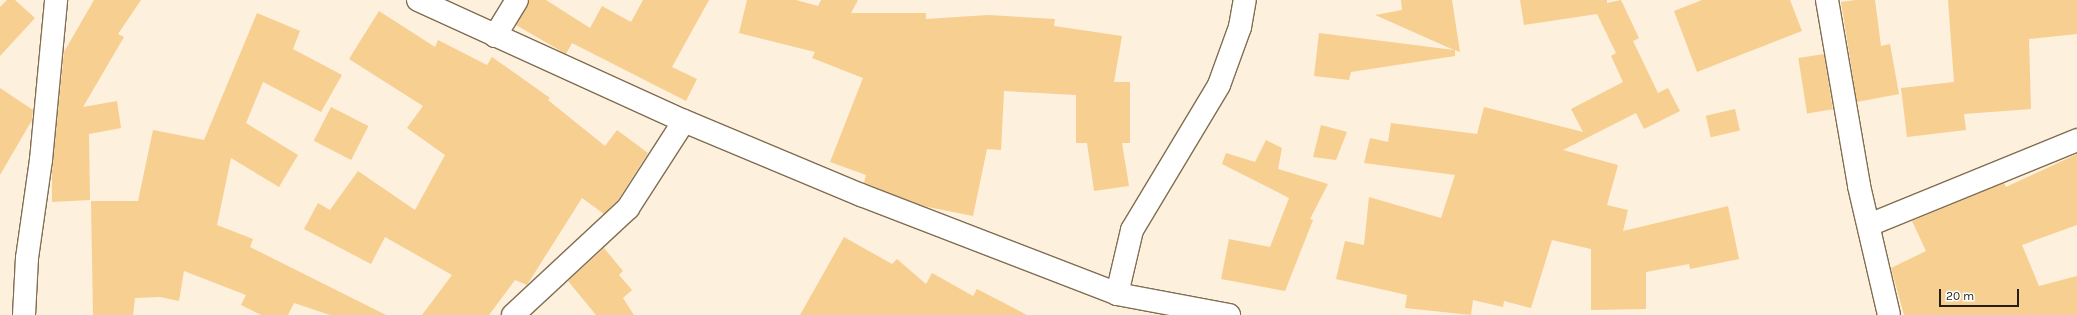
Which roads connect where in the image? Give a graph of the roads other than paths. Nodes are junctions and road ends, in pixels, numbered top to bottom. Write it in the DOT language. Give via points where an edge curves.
graph roads {
  1 [pos="56,0"];
  2 [pos="418,0"];
  3 [pos="517,0"];
  4 [pos="1245,0"];
  5 [pos="1827,0"];
  6 [pos="495,36"];
  7 [pos="684,122"];
  8 [pos="2077,140"];
  9 [pos="1869,225"];
  10 [pos="1117,294"];
  11 [pos="24,315"];
  12 [pos="513,315"];
  13 [pos="1229,315"];
  14 [pos="1889,315"];
  1 -- 11 [label="street" via="41,160 27,258"];
  2 -- 6 [label="street"];
  3 -- 6 [label="street"];
  4 -- 10 [label="street" via="1240,26 1219,85 1132,230"];
  5 -- 9 [label="street" via="1859,186"];
  6 -- 7 [label="street"];
  7 -- 10 [label="street" via="861,195"];
  7 -- 12 [label="street" via="628,208"];
  8 -- 9 [label="street"];
  9 -- 14 [label="street"];
  10 -- 13 [label="street"];
}
